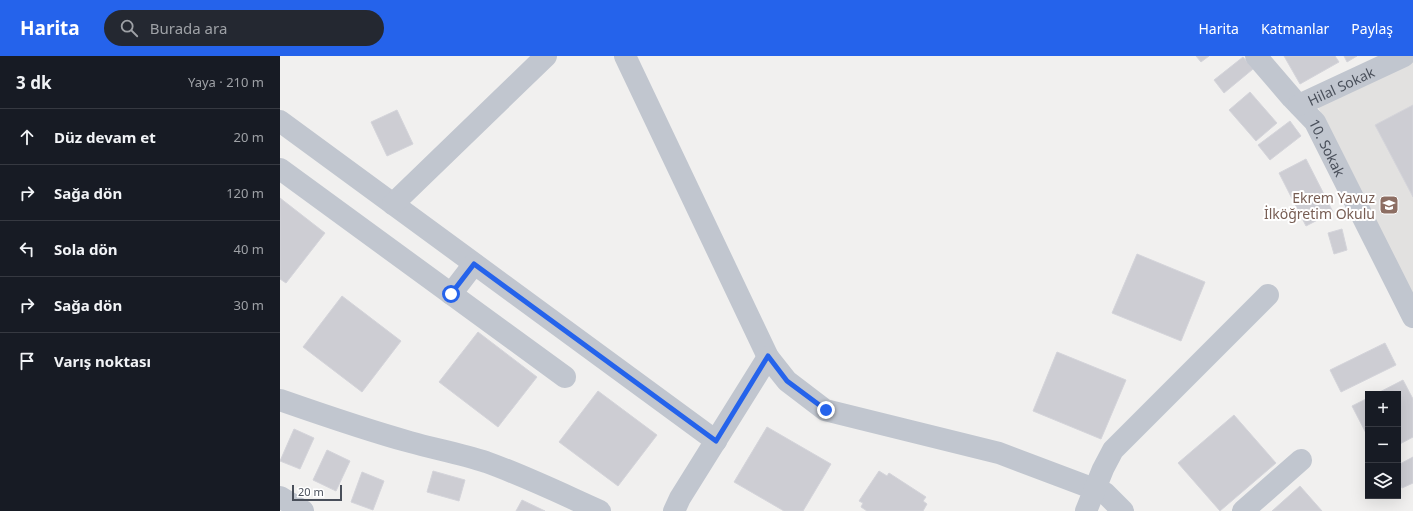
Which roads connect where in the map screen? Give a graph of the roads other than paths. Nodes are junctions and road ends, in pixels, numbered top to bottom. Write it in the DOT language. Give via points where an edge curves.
graph roads {
  1 [pos="546,56"];
  2 [pos="625,56"];
  3 [pos="1256,56"];
  4 [pos="1404,56"];
  5 [pos="1299,105"];
  6 [pos="280,121"];
  7 [pos="280,169"];
  8 [pos="393,204"];
  9 [pos="474,264"];
  10 [pos="451,294"];
  11 [pos="1268,295"];
  12 [pos="1413,317"];
  13 [pos="768,356"];
  14 [pos="565,377"];
  15 [pos="280,400"];
  16 [pos="716,441"];
  17 [pos="1301,460"];
  18 [pos="1095,490"];
  19 [pos="280,497"];
  20 [pos="304,511"];
  21 [pos="600,511"];
  22 [pos="674,511"];
  23 [pos="1086,511"];
  24 [pos="1123,511"];
  25 [pos="1243,511"];
  1 -- 8 [label="street"];
  2 -- 13 [label="street"];
  3 -- 5 [label="street, 10. Sokak"];
  4 -- 5 [label="street, Hilal Sokak"];
  5 -- 12 [label="street, 10. Sokak" via="1315,122"];
  6 -- 8 [label="street"];
  7 -- 10 [label="street"];
  8 -- 9 [label="street"];
  9 -- 10 [label="street"];
  9 -- 16 [label="street"];
  10 -- 14 [label="street"];
  11 -- 18 [label="street" via="1113,450"];
  13 -- 16 [label="street"];
  13 -- 18 [label="street" via="787,381 826,410 999,453"];
  15 -- 21 [label="street" via="359,427 484,462"];
  16 -- 22 [label="street"];
  17 -- 25 [label="street"];
  18 -- 23 [label="street"];
  18 -- 24 [label="street" via="1105,493"];
  19 -- 20 [label="street"];
}
